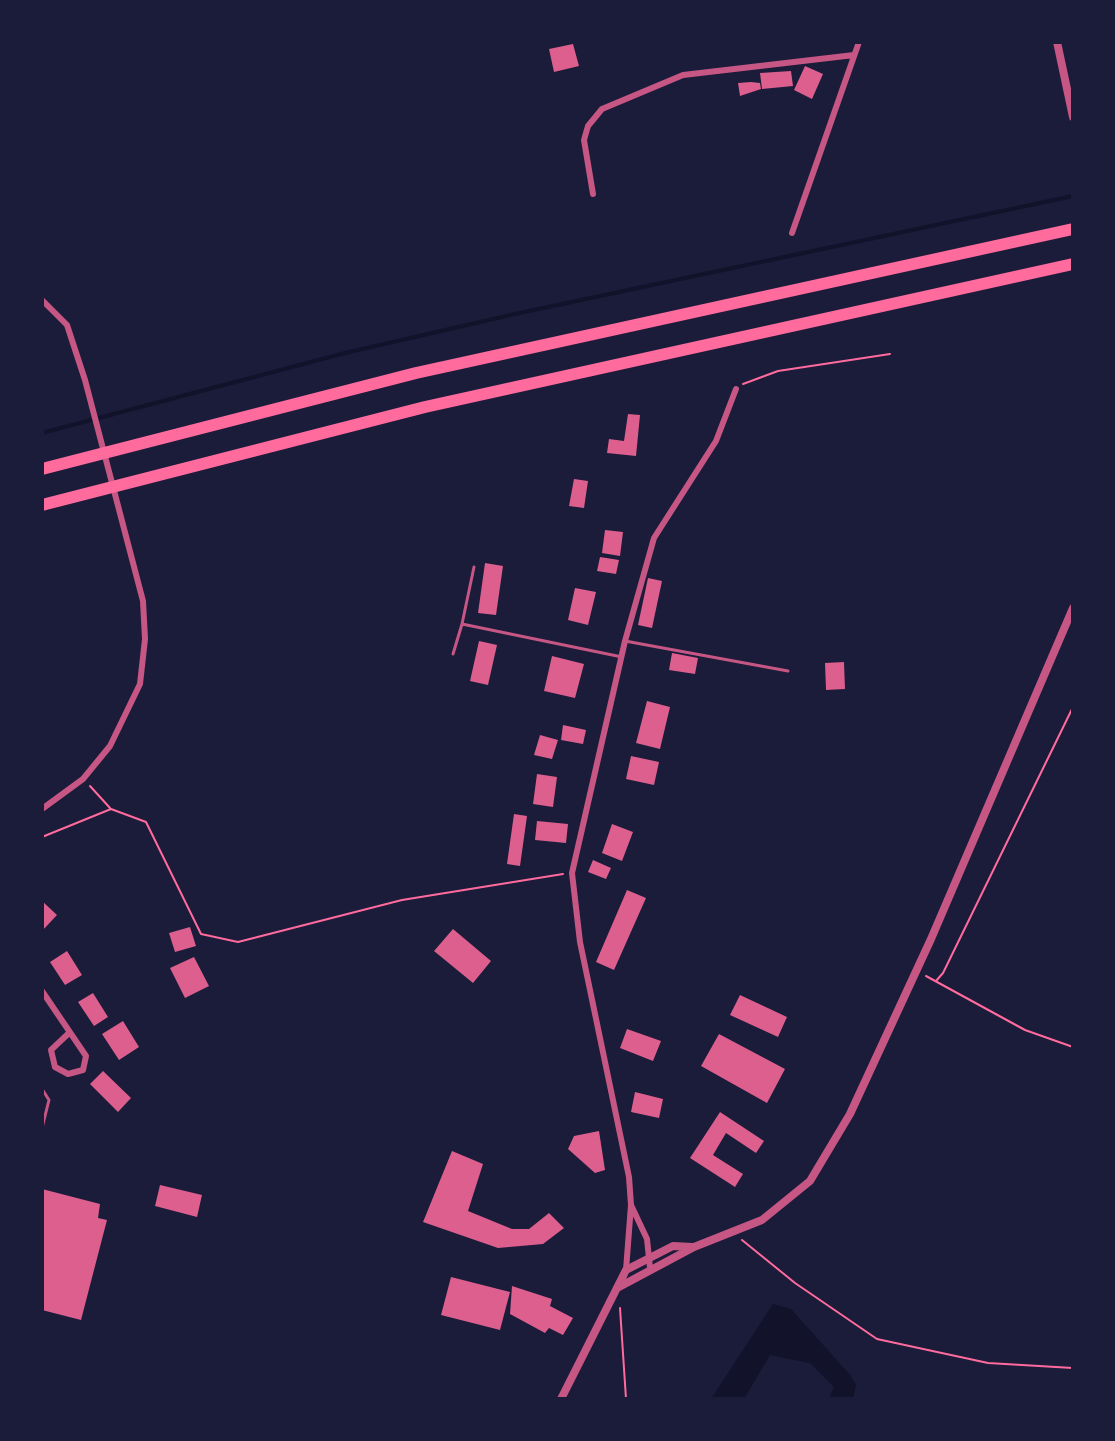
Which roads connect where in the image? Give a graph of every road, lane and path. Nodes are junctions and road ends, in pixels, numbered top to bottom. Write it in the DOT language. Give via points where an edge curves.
graph roads {
  1 [pos="859,42"];
  2 [pos="1057,42"];
  3 [pos="854,55"];
  4 [pos="1073,117"];
  5 [pos="593,194"];
  6 [pos="1073,229"];
  7 [pos="792,233"];
  8 [pos="1073,264"];
  9 [pos="42,300"];
  10 [pos="890,354"];
  11 [pos="736,389"];
  12 [pos="42,469"];
  13 [pos="42,505"];
  14 [pos="474,567"];
  15 [pos="1073,608"];
  16 [pos="462,624"];
  17 [pos="625,641"];
  18 [pos="453,654"];
  19 [pos="622,657"];
  20 [pos="788,671"];
  21 [pos="1073,707"];
  22 [pos="83,779"];
  23 [pos="42,809"];
  24 [pos="111,809"];
  25 [pos="42,837"];
  26 [pos="572,873"];
  27 [pos="915,969"];
  28 [pos="936,981"];
  29 [pos="42,991"];
  30 [pos="69,1033"];
  31 [pos="1073,1047"];
  32 [pos="42,1089"];
  33 [pos="42,1128"];
  34 [pos="631,1205"];
  35 [pos="731,1231"];
  36 [pos="694,1247"];
  37 [pos="649,1255"];
  38 [pos="650,1268"];
  39 [pos="626,1270"];
  40 [pos="619,1287"];
  41 [pos="1073,1368"];
  42 [pos="561,1399"];
  43 [pos="626,1399"];
  1 -- 3 [label="street"];
  2 -- 4 [label="street"];
  3 -- 5 [label="street" via="683,75 602,109 584,140"];
  3 -- 7 [label="street"];
  6 -- 12 [label="highway" via="416,373"];
  8 -- 13 [label="highway" via="425,407"];
  9 -- 22 [label="street" via="67,325 85,380 132,554 145,626 140,684 110,746"];
  10 -- 11 [label="path" via="778,371"];
  11 -- 17 [label="street" via="716,441 654,538"];
  14 -- 16 [label="lane"];
  15 -- 27 [label="street"];
  16 -- 18 [label="lane"];
  16 -- 19 [label="lane"];
  17 -- 19 [label="street"];
  17 -- 20 [label="lane"];
  19 -- 26 [label="street"];
  21 -- 28 [label="path"];
  22 -- 23 [label="street"];
  22 -- 24 [label="path"];
  24 -- 25 [label="path"];
  24 -- 26 [label="path" via="146,822 201,934 238,942 402,900"];
  26 -- 34 [label="street" via="580,942"];
  27 -- 28 [label="path"];
  27 -- 35 [label="street" via="850,1114 810,1181 762,1220"];
  28 -- 31 [label="path" via="1025,1030"];
  29 -- 30 [label="street"];
  30 -- 30 [label="street" via="86,1056 83,1070 68,1074 55,1067 51,1050"];
  32 -- 33 [label="lane" via="49,1100"];
  34 -- 37 [label="street"];
  34 -- 39 [label="street"];
  35 -- 36 [label="street"];
  35 -- 41 [label="path" via="877,1339 988,1363"];
  36 -- 37 [label="street" via="673,1246"];
  36 -- 38 [label="street"];
  37 -- 38 [label="street"];
  37 -- 39 [label="street"];
  38 -- 40 [label="street"];
  39 -- 40 [label="street"];
  40 -- 42 [label="street"];
  40 -- 43 [label="path"];
}
